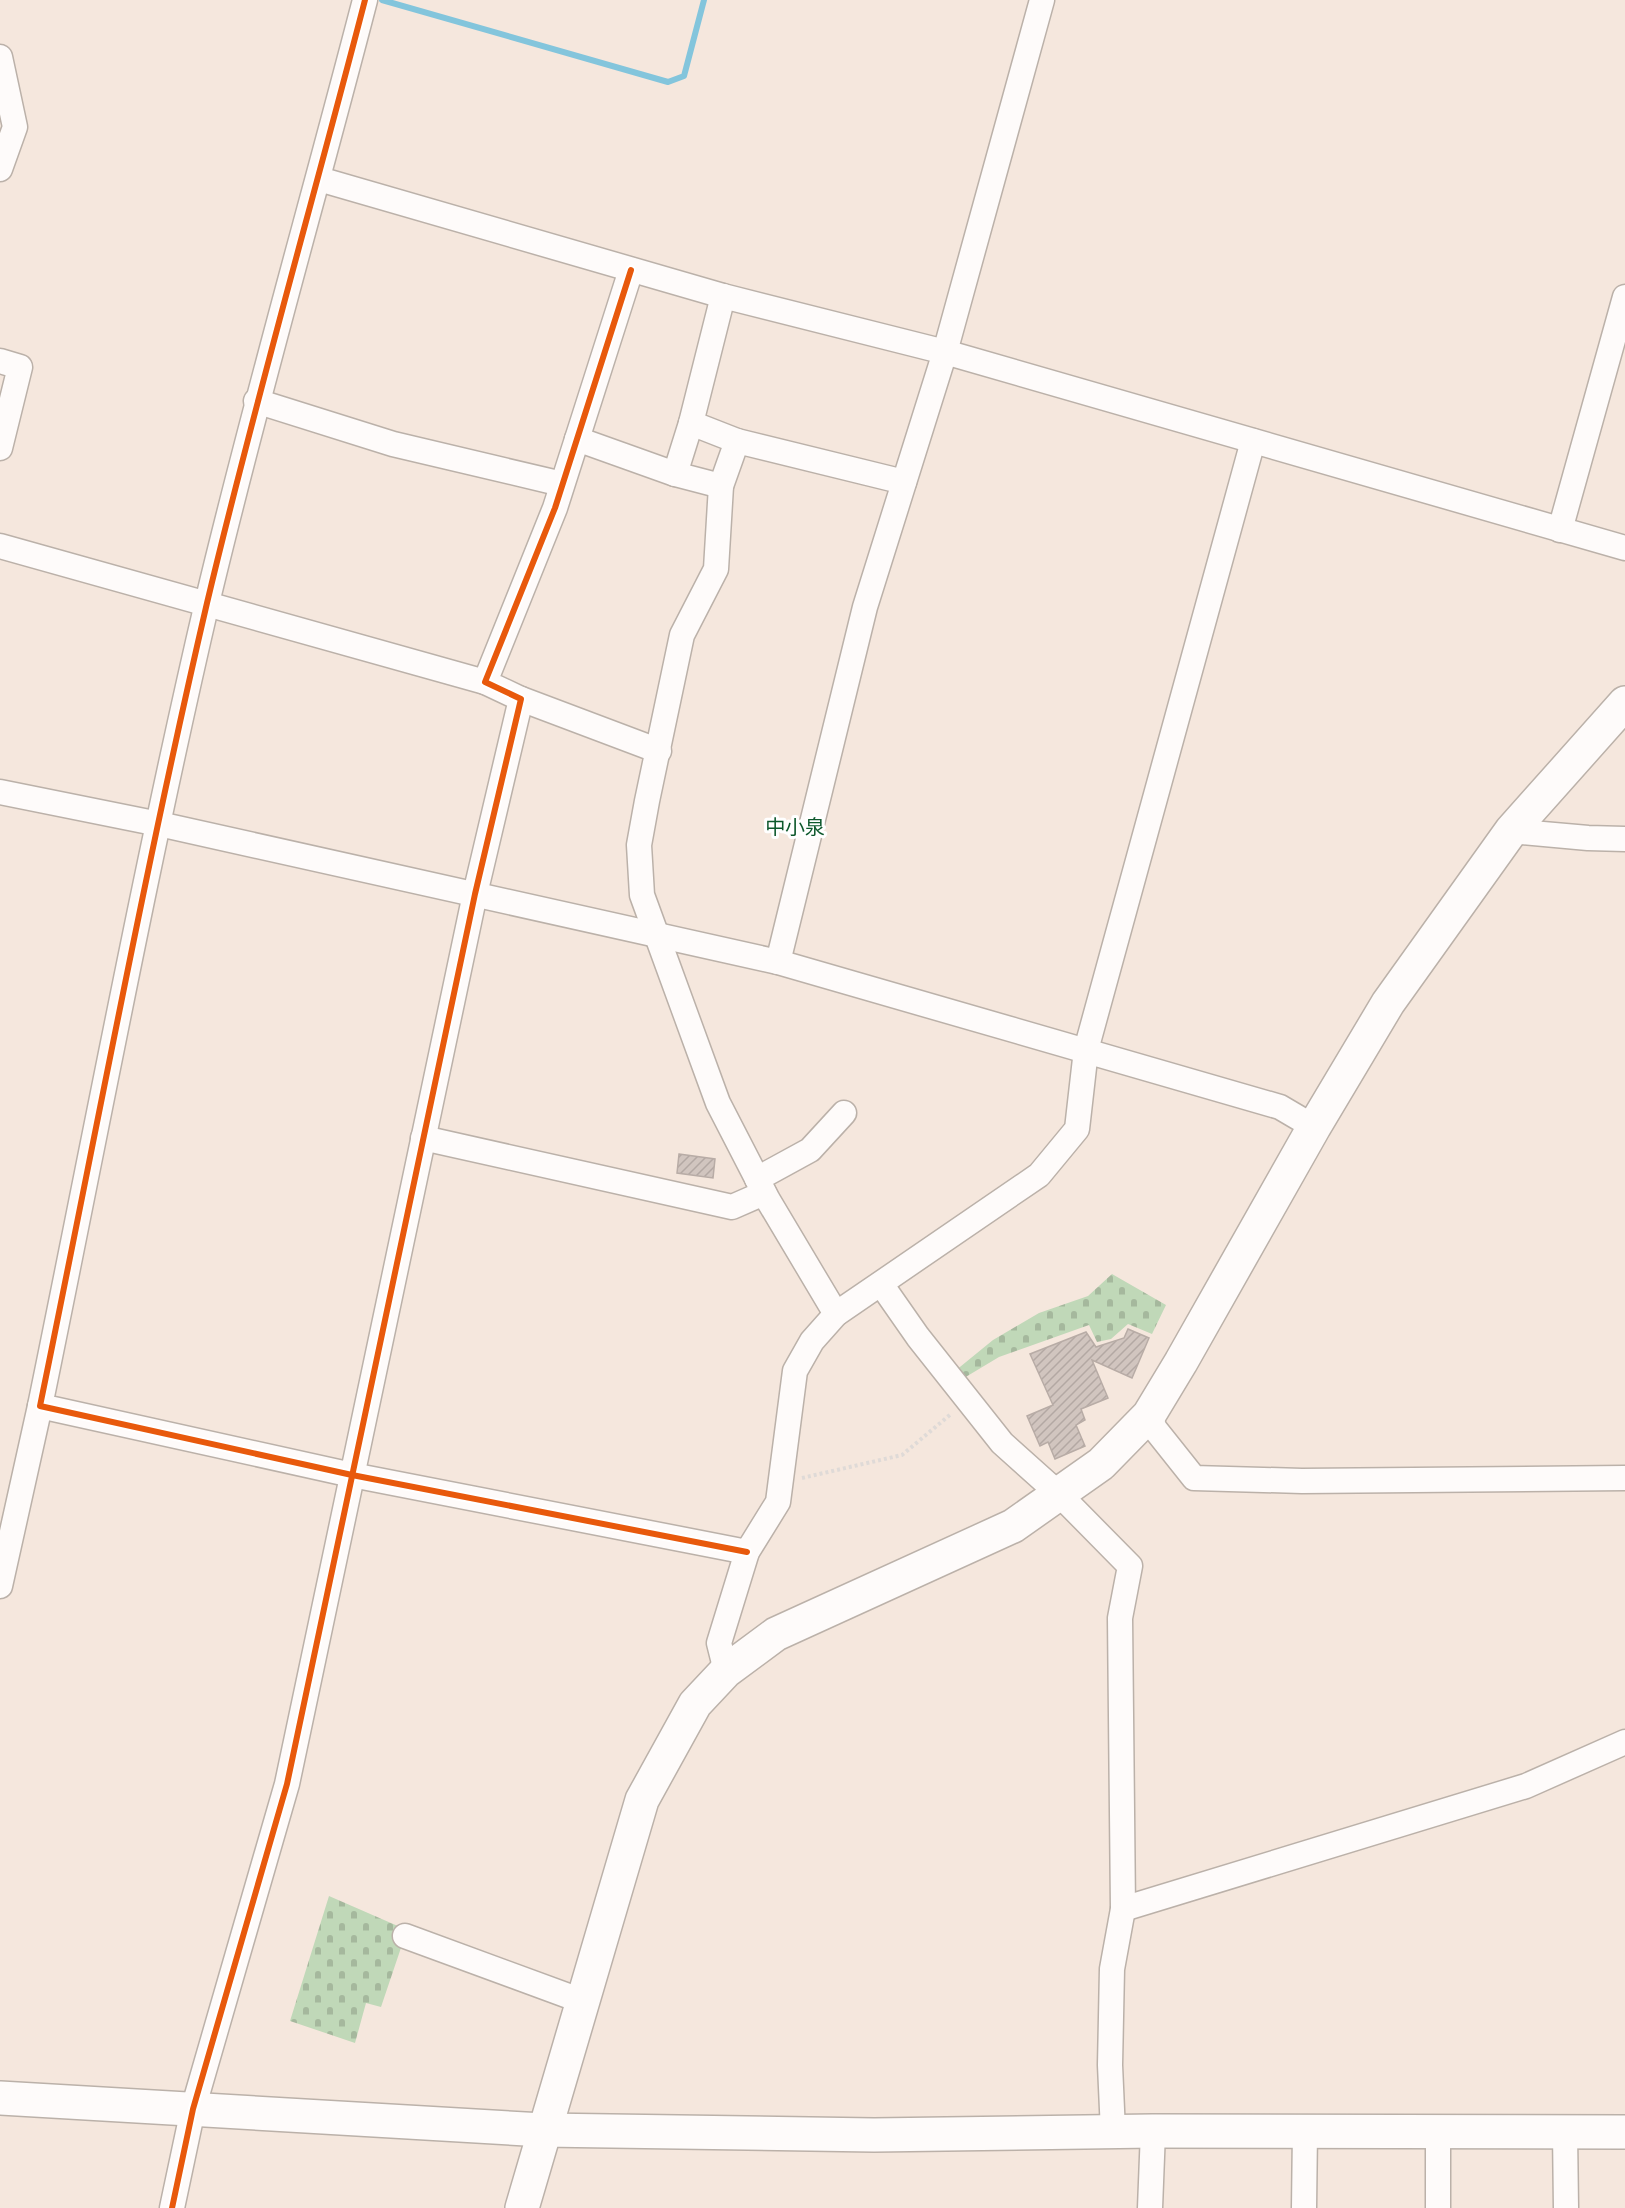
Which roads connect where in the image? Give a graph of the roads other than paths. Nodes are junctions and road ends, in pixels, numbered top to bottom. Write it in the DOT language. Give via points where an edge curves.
graph roads {
  1 [pos="365,0"];
  2 [pos="1042,0"];
  3 [pos="0,57"];
  4 [pos="0,169"];
  5 [pos="319,179"];
  6 [pos="631,270"];
  7 [pos="723,296"];
  8 [pos="1625,297"];
  9 [pos="945,352"];
  10 [pos="0,361"];
  11 [pos="256,401"];
  12 [pos="691,423"];
  13 [pos="577,439"];
  14 [pos="737,441"];
  15 [pos="1253,441"];
  16 [pos="0,448"];
  17 [pos="675,474"];
  18 [pos="904,482"];
  19 [pos="562,484"];
  20 [pos="722,486"];
  21 [pos="1560,530"];
  22 [pos="0,546"];
  23 [pos="1625,548"];
  24 [pos="207,605"];
  25 [pos="485,682"];
  26 [pos="521,699"];
  27 [pos="1625,703"];
  28 [pos="659,751"];
  29 [pos="0,792"];
  30 [pos="159,824"];
  31 [pos="1512,831"];
  32 [pos="1625,839"];
  33 [pos="475,894"];
  34 [pos="657,936"];
  35 [pos="778,962"];
  36 [pos="1086,1050"];
  37 [pos="844,1113"];
  38 [pos="1314,1127"];
  39 [pos="423,1138"];
  40 [pos="761,1186"];
  41 [pos="881,1284"];
  42 [pos="836,1314"];
  43 [pos="40,1406"];
  44 [pos="1149,1415"];
  45 [pos="352,1475"];
  46 [pos="1625,1478"];
  47 [pos="1060,1495"];
  48 [pos="747,1552"];
  49 [pos="0,1586"];
  50 [pos="726,1671"];
  51 [pos="1625,1742"];
  52 [pos="1123,1909"];
  53 [pos="405,1936"];
  54 [pos="582,2001"];
  55 [pos="0,2098"];
  56 [pos="193,2109"];
  57 [pos="543,2130"];
  58 [pos="1153,2131"];
  59 [pos="1305,2131"];
  60 [pos="1438,2131"];
  61 [pos="1113,2132"];
  62 [pos="1565,2132"];
  63 [pos="1625,2132"];
  64 [pos="171,2208"];
  65 [pos="522,2208"];
  66 [pos="1150,2208"];
  67 [pos="1304,2208"];
  68 [pos="1438,2208"];
  69 [pos="1566,2208"];
  1 -- 5 [label="street"];
  2 -- 9 [label="street"];
  3 -- 4 [label="street" via="15,127"];
  5 -- 6 [label="street"];
  5 -- 11 [label="street"];
  6 -- 7 [label="street"];
  6 -- 13 [label="street"];
  7 -- 9 [label="street"];
  7 -- 12 [label="street"];
  8 -- 21 [label="street"];
  9 -- 15 [label="street"];
  9 -- 18 [label="street"];
  10 -- 16 [label="street" via="20,367"];
  11 -- 19 [label="street" via="393,444"];
  11 -- 24 [label="street"];
  12 -- 14 [label="street"];
  12 -- 17 [label="street"];
  13 -- 17 [label="street"];
  13 -- 19 [label="street"];
  14 -- 18 [label="street"];
  14 -- 20 [label="street"];
  15 -- 21 [label="street"];
  15 -- 36 [label="street"];
  17 -- 20 [label="street"];
  18 -- 35 [label="street" via="865,607"];
  19 -- 25 [label="street"];
  20 -- 28 [label="street" via="716,569 682,635"];
  21 -- 23 [label="street"];
  22 -- 24 [label="street"];
  24 -- 25 [label="street"];
  24 -- 30 [label="street"];
  25 -- 26 [label="street"];
  26 -- 28 [label="street"];
  26 -- 33 [label="street"];
  27 -- 31 [label="street"];
  28 -- 34 [label="street" via="639,845 642,895"];
  29 -- 30 [label="street"];
  30 -- 33 [label="street"];
  30 -- 43 [label="street"];
  31 -- 32 [label="street"];
  31 -- 38 [label="street" via="1388,1003"];
  33 -- 34 [label="street"];
  33 -- 39 [label="street"];
  34 -- 35 [label="street"];
  34 -- 40 [label="street" via="718,1103"];
  35 -- 36 [label="street"];
  36 -- 38 [label="street" via="1280,1107"];
  36 -- 41 [label="street" via="1077,1129 1039,1175"];
  37 -- 40 [label="street" via="810,1150"];
  38 -- 44 [label="street"];
  39 -- 40 [label="street" via="732,1207"];
  39 -- 45 [label="street"];
  40 -- 42 [label="street"];
  41 -- 42 [label="street"];
  41 -- 47 [label="street" via="1002,1443"];
  42 -- 48 [label="street" via="812,1341 795,1371 778,1502"];
  43 -- 45 [label="street"];
  43 -- 49 [label="street"];
  44 -- 46 [label="street" via="1155,1429 1194,1478"];
  44 -- 47 [label="street" via="1101,1464"];
  45 -- 48 [label="street"];
  45 -- 56 [label="street" via="287,1784"];
  47 -- 50 [label="street" via="1013,1527 776,1634"];
  47 -- 52 [label="street" via="1130,1566 1120,1618"];
  48 -- 50 [label="street" via="719,1643"];
  50 -- 54 [label="street" via="695,1704 642,1800"];
  51 -- 52 [label="street" via="1526,1786"];
  52 -- 61 [label="street" via="1112,1969"];
  53 -- 54 [label="street"];
  54 -- 57 [label="street"];
  55 -- 56 [label="street"];
  56 -- 57 [label="street"];
  56 -- 64 [label="street"];
  57 -- 61 [label="street" via="874,2135"];
  57 -- 65 [label="street"];
  58 -- 59 [label="street"];
  58 -- 61 [label="street"];
  58 -- 66 [label="street"];
  59 -- 60 [label="street"];
  59 -- 67 [label="street"];
  60 -- 62 [label="street"];
  60 -- 68 [label="street"];
  62 -- 63 [label="street"];
  62 -- 69 [label="street"];
}
